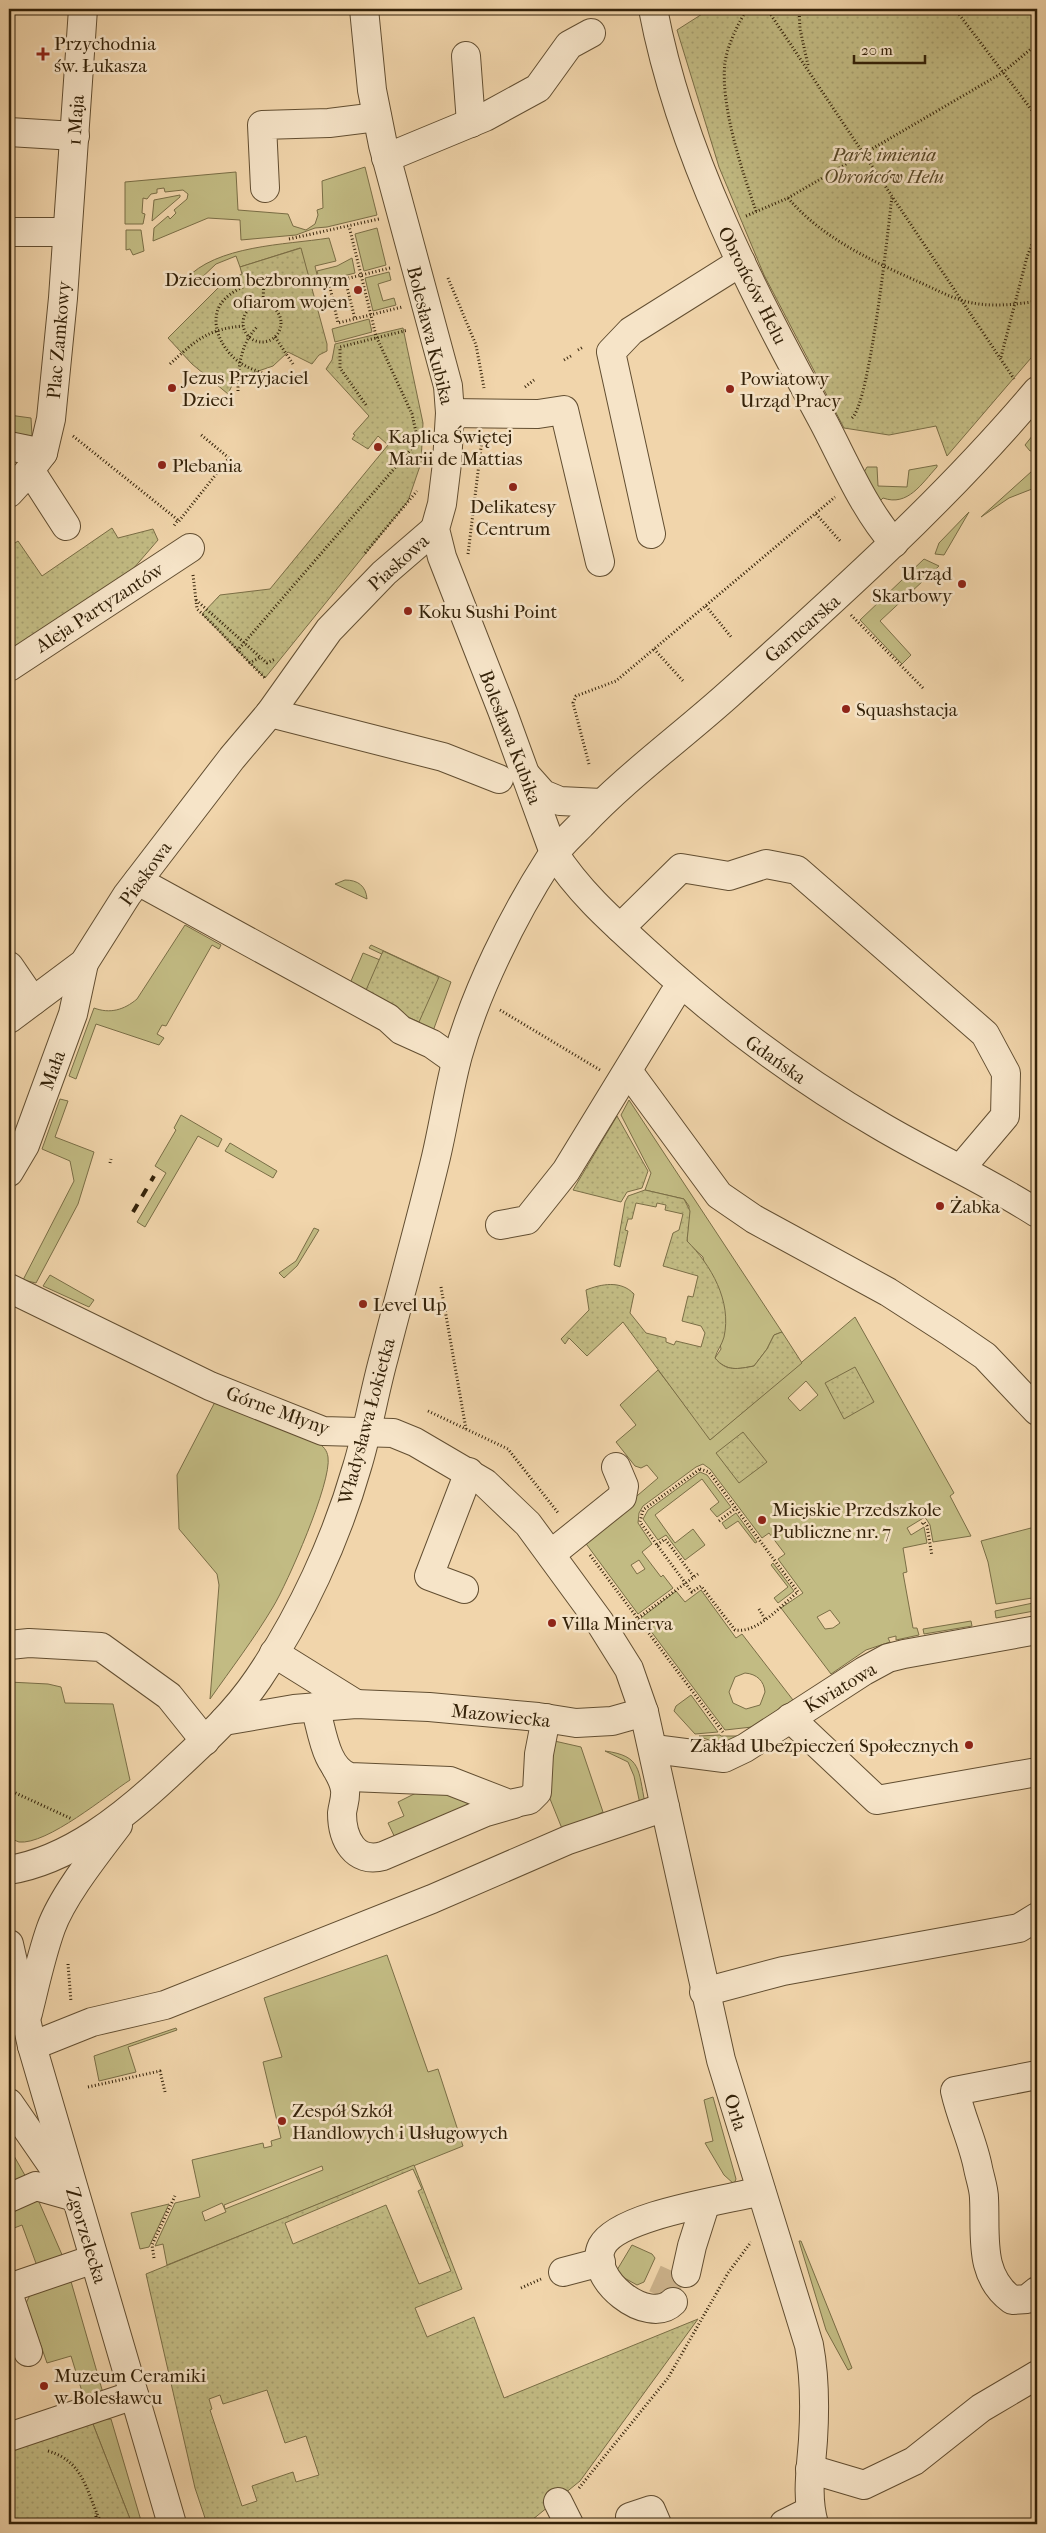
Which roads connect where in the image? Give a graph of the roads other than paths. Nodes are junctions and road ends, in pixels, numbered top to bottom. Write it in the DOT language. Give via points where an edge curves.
graph roads {
  1 [pos="83,9"];
  2 [pos="364,9"];
  3 [pos="653,9"];
  4 [pos="591,33"];
  5 [pos="466,56"];
  6 [pos="377,117"];
  7 [pos="471,123"];
  8 [pos="9,132"];
  9 [pos="74,136"];
  10 [pos="386,158"];
  11 [pos="265,188"];
  12 [pos="9,232"];
  13 [pos="66,232"];
  14 [pos="741,262"];
  15 [pos="1027,387"];
  16 [pos="450,413"];
  17 [pos="9,446"];
  18 [pos="39,457"];
  19 [pos="9,492"];
  20 [pos="66,526"];
  21 [pos="435,529"];
  22 [pos="651,534"];
  23 [pos="894,543"];
  24 [pos="190,548"];
  25 [pos="600,562"];
  26 [pos="9,666"];
  27 [pos="270,713"];
  28 [pos="526,775"];
  29 [pos="499,779"];
  30 [pos="601,804"];
  31 [pos="554,853"];
  32 [pos="138,881"];
  33 [pos="620,928"];
  34 [pos="84,963"];
  35 [pos="9,966"];
  36 [pos="682,986"];
  37 [pos="34,1001"];
  38 [pos="9,1019"];
  39 [pos="456,1061"];
  40 [pos="624,1077"];
  41 [pos="961,1168"];
  42 [pos="9,1172"];
  43 [pos="1037,1213"];
  44 [pos="500,1225"];
  45 [pos="9,1288"];
  46 [pos="1037,1411"];
  47 [pos="366,1432"];
  48 [pos="616,1467"];
  49 [pos="469,1472"];
  50 [pos="551,1554"];
  51 [pos="464,1589"];
  52 [pos="1037,1630"];
  53 [pos="9,1645"];
  54 [pos="274,1652"];
  55 [pos="356,1704"];
  56 [pos="315,1708"];
  57 [pos="644,1712"];
  58 [pos="546,1718"];
  59 [pos="790,1718"];
  60 [pos="224,1721"];
  61 [pos="205,1741"];
  62 [pos="654,1749"];
  63 [pos="336,1768"];
  64 [pos="1037,1772"];
  65 [pos="514,1804"];
  66 [pos="133,1806"];
  67 [pos="665,1808"];
  68 [pos="9,1870"];
  69 [pos="1037,1918"];
  70 [pos="9,1944"];
  71 [pos="704,1992"];
  72 [pos="29,2034"];
  73 [pos="1037,2074"];
  74 [pos="9,2103"];
  75 [pos="761,2192"];
  76 [pos="75,2197"];
  77 [pos="9,2198"];
  78 [pos="705,2205"];
  79 [pos="94,2259"];
  80 [pos="601,2262"];
  81 [pos="680,2271"];
  82 [pos="563,2272"];
  83 [pos="9,2288"];
  84 [pos="1037,2291"];
  85 [pos="9,2296"];
  86 [pos="661,2302"];
  87 [pos="28,2352"];
  88 [pos="1037,2376"];
  89 [pos="134,2395"];
  90 [pos="9,2437"];
  91 [pos="810,2469"];
  92 [pos="630,2517"];
  93 [pos="812,2518"];
  94 [pos="172,2524"];
  95 [pos="657,2524"];
  96 [pos="784,2524"];
  1 -- 9 [label="street, 1 Maja"];
  2 -- 6 [label="street, Bolesława Kubika"];
  3 -- 14 [label="street, Obrońców Helu" via="661,50 690,138 722,224"];
  4 -- 7 [label="street" via="569,45 538,88"];
  5 -- 7 [label="street"];
  6 -- 10 [label="street, Bolesława Kubika"];
  6 -- 11 [label="street" via="329,123 262,125"];
  7 -- 10 [label="street"];
  8 -- 9 [label="street"];
  9 -- 13 [label="street, 1 Maja"];
  10 -- 16 [label="street, Bolesława Kubika" via="448,386"];
  12 -- 13 [label="street"];
  13 -- 18 [label="street, Plac Zamkowy" via="51,418"];
  14 -- 22 [label="street" via="631,331 611,352"];
  14 -- 23 [label="street, Obrońców Helu" via="811,400 871,510"];
  15 -- 23 [label="street, Garncarska" via="964,472"];
  16 -- 21 [label="street, Bolesława Kubika" via="442,504"];
  16 -- 25 [label="street" via="538,414 564,410"];
  17 -- 18 [label="street"];
  18 -- 19 [label="street"];
  18 -- 20 [label="street"];
  21 -- 27 [label="street, Piaskowa" via="384,574 329,630"];
  21 -- 28 [label="street, Bolesława Kubika" via="442,558"];
  23 -- 30 [label="street, Garncarska" via="730,693"];
  24 -- 26 [label="street, Aleja Partyzantów"];
  27 -- 29 [label="street" via="443,757"];
  27 -- 32 [label="street, Piaskowa"];
  28 -- 30 [label="street" via="543,794 560,801"];
  28 -- 31 [label="street, Bolesława Kubika"];
  30 -- 31 [label="street, Garncarska"];
  31 -- 33 [label="street, Gdańska" via="583,893"];
  31 -- 39 [label="street, Władysława Łokietka" via="522,907 479,992"];
  32 -- 34 [label="street, Piaskowa"];
  32 -- 39 [label="street" via="388,1018 402,1030 432,1044"];
  33 -- 36 [label="street, Gdańska"];
  33 -- 41 [label="street" via="680,868 729,876 766,864 797,870 985,1034 1006,1073 1005,1116"];
  34 -- 37 [label="street, Piaskowa"];
  34 -- 42 [label="street, Mała" via="73,1014 25,1145"];
  35 -- 37 [label="street"];
  36 -- 40 [label="street"];
  36 -- 41 [label="street, Gdańska" via="798,1076 921,1150"];
  37 -- 38 [label="street, Piaskowa"];
  39 -- 47 [label="street, Władysława Łokietka" via="436,1157"];
  40 -- 44 [label="street" via="566,1171 527,1220"];
  40 -- 46 [label="street" via="719,1195 754,1219 888,1292 950,1332 985,1356"];
  41 -- 43 [label="street, Gdańska"];
  45 -- 47 [label="street, Górne Młyny" via="210,1386 323,1431"];
  47 -- 49 [label="street, Górne Młyny" via="393,1433"];
  47 -- 54 [label="street, Władysława Łokietka" via="355,1475 328,1548 299,1610"];
  48 -- 50 [label="street" via="624,1486 622,1497"];
  49 -- 50 [label="street, Górne Młyny" via="528,1524"];
  49 -- 51 [label="street" via="429,1576"];
  50 -- 57 [label="street, Górne Młyny" via="615,1643 629,1669"];
  52 -- 59 [label="street, Kwiatowa" via="888,1658"];
  53 -- 61 [label="street" via="101,1647 169,1696"];
  54 -- 55 [label="street, Mazowiecka"];
  54 -- 60 [label="street, Władysława Łokietka" via="257,1681"];
  55 -- 56 [label="street, Mazowiecka"];
  55 -- 58 [label="street, Mazowiecka"];
  56 -- 60 [label="street, Mazowiecka"];
  56 -- 63 [label="street"];
  57 -- 58 [label="street, Mazowiecka" via="612,1721 576,1723"];
  57 -- 62 [label="street, Orla"];
  58 -- 65 [label="street" via="539,1754 537,1792 529,1800"];
  59 -- 62 [label="street, Kwiatowa" via="746,1748 724,1758"];
  59 -- 64 [label="street" via="877,1800"];
  60 -- 61 [label="street, Władysława Łokietka"];
  61 -- 66 [label="street, Władysława Łokietka"];
  62 -- 67 [label="street, Orla"];
  63 -- 65 [label="street" via="350,1777 450,1781 496,1801"];
  63 -- 65 [label="street" via="345,1788 342,1821 345,1836 351,1848 366,1857 383,1856 486,1812"];
  66 -- 68 [label="street, Władysława Łokietka" via="58,1855 31,1866"];
  66 -- 72 [label="street" via="86,1867 51,1926 37,1971"];
  67 -- 71 [label="street, Orla"];
  67 -- 72 [label="street" via="568,1840 432,1899 165,2005 77,2027"];
  69 -- 71 [label="street" via="1019,1928 783,1971"];
  70 -- 72 [label="street, Zgorzelecka"];
  71 -- 75 [label="street, Orla" via="720,2060"];
  72 -- 76 [label="street, Zgorzelecka"];
  73 -- 84 [label="street" via="955,2091 978,2165 990,2274 999,2291 1012,2300 1027,2299"];
  74 -- 76 [label="street"];
  75 -- 78 [label="street"];
  75 -- 91 [label="street, Orla" via="799,2310 814,2375"];
  76 -- 77 [label="street" via="36,2186"];
  76 -- 79 [label="street, Zgorzelecka"];
  78 -- 80 [label="street" via="628,2225 605,2242 600,2254"];
  78 -- 81 [label="street"];
  79 -- 83 [label="street"];
  79 -- 89 [label="street, Zgorzelecka"];
  80 -- 82 [label="street"];
  80 -- 86 [label="street" via="609,2283 617,2293"];
  85 -- 87 [label="street"];
  88 -- 91 [label="street" via="981,2408 914,2461 864,2484"];
  89 -- 90 [label="street"];
  89 -- 94 [label="street, Zgorzelecka"];
  91 -- 93 [label="street, Orla"];
  92 -- 95 [label="street" via="651,2510"];
  93 -- 96 [label="street"];
}
